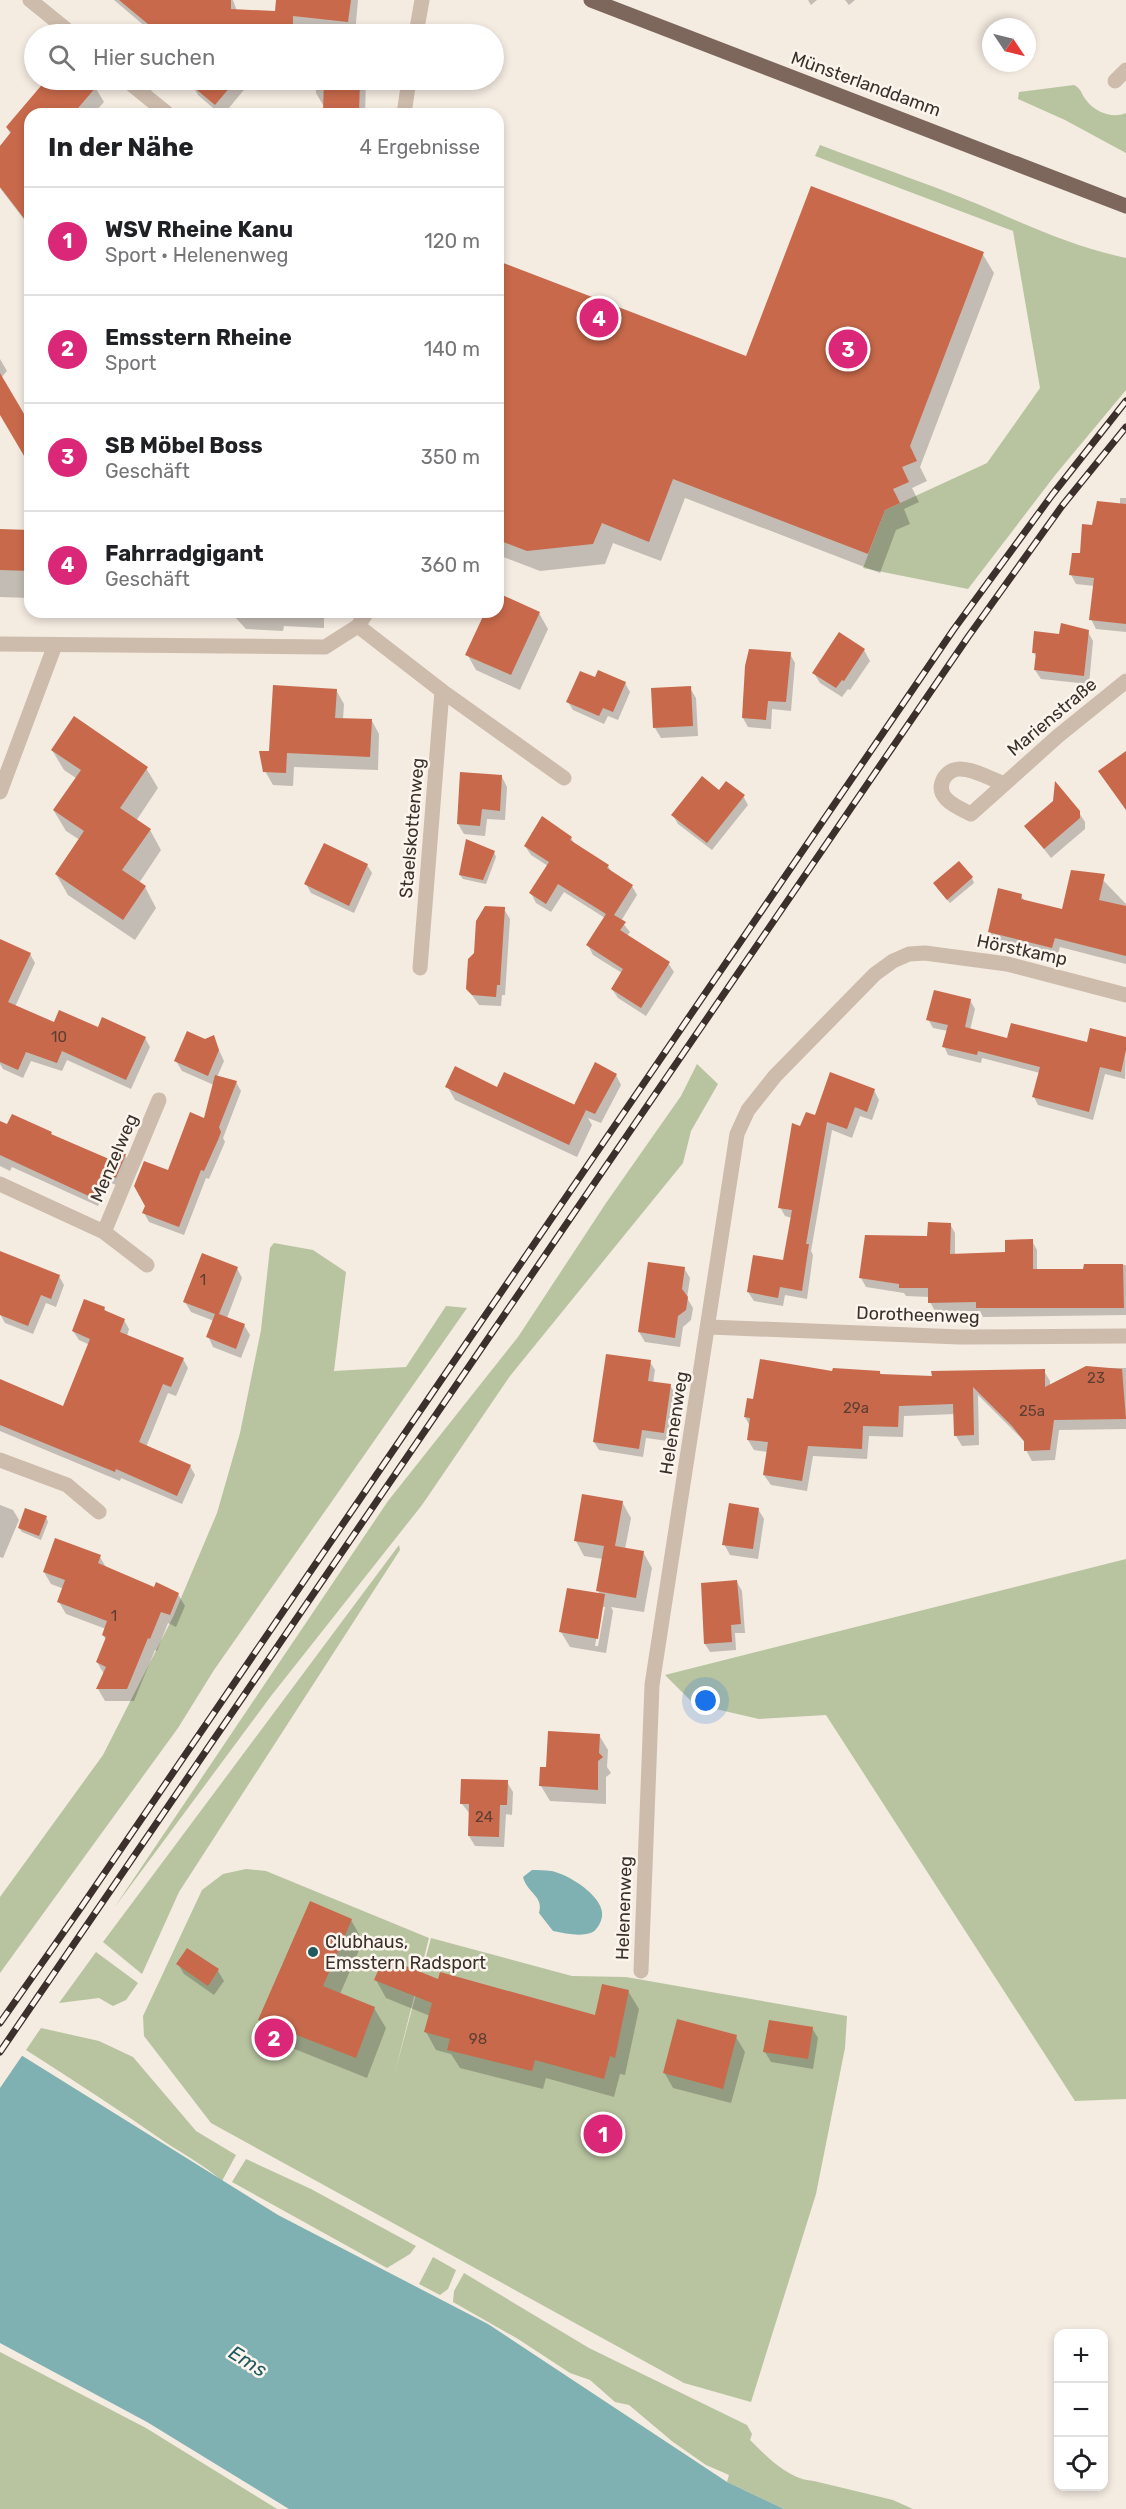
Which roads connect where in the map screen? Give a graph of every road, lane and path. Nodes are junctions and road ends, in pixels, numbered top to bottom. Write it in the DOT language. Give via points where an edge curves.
graph roads {
  1 [pos="30,0"];
  2 [pos="422,0"];
  3 [pos="591,0"];
  4 [pos="60,24"];
  5 [pos="418,24"];
  6 [pos="138,90"];
  7 [pos="408,90"];
  8 [pos="161,108"];
  9 [pos="405,108"];
  10 [pos="1126,206"];
  11 [pos="363,618"];
  12 [pos="358,626"];
  13 [pos="0,644"];
  14 [pos="55,645"];
  15 [pos="1126,681"];
  16 [pos="442,692"];
  17 [pos="564,778"];
  18 [pos="1004,784"];
  19 [pos="0,792"];
  20 [pos="909,954"];
  21 [pos="420,968"];
  22 [pos="1126,994"];
  23 [pos="159,1100"];
  24 [pos="0,1184"];
  25 [pos="104,1232"];
  26 [pos="147,1265"];
  27 [pos="709,1327"];
  28 [pos="1126,1336"];
  29 [pos="0,1460"];
  30 [pos="99,1512"];
  31 [pos="641,1971"];
  1 -- 4 [label="street"];
  2 -- 5 [label="street"];
  3 -- 10 [label="main road, Münsterlanddamm"];
  6 -- 8 [label="street"];
  7 -- 9 [label="street"];
  11 -- 12 [label="street"];
  12 -- 14 [label="street" via="325,647"];
  12 -- 16 [label="street"];
  13 -- 14 [label="street"];
  14 -- 19 [label="street"];
  15 -- 18 [label="street, Marienstraße"];
  16 -- 17 [label="street"];
  16 -- 21 [label="street, Staelskottenweg"];
  20 -- 22 [label="street, Hörstkamp" via="1007,964"];
  20 -- 27 [label="street, Helenenweg" via="875,974 748,1110 737,1134"];
  23 -- 25 [label="street, Menzelweg"];
  24 -- 25 [label="street, Menzelweg"];
  25 -- 26 [label="street, Menzelweg"];
  27 -- 28 [label="street, Dorotheenweg" via="960,1337"];
  27 -- 31 [label="street, Helenenweg" via="652,1685"];
  29 -- 30 [label="street" via="67,1485"];
}
